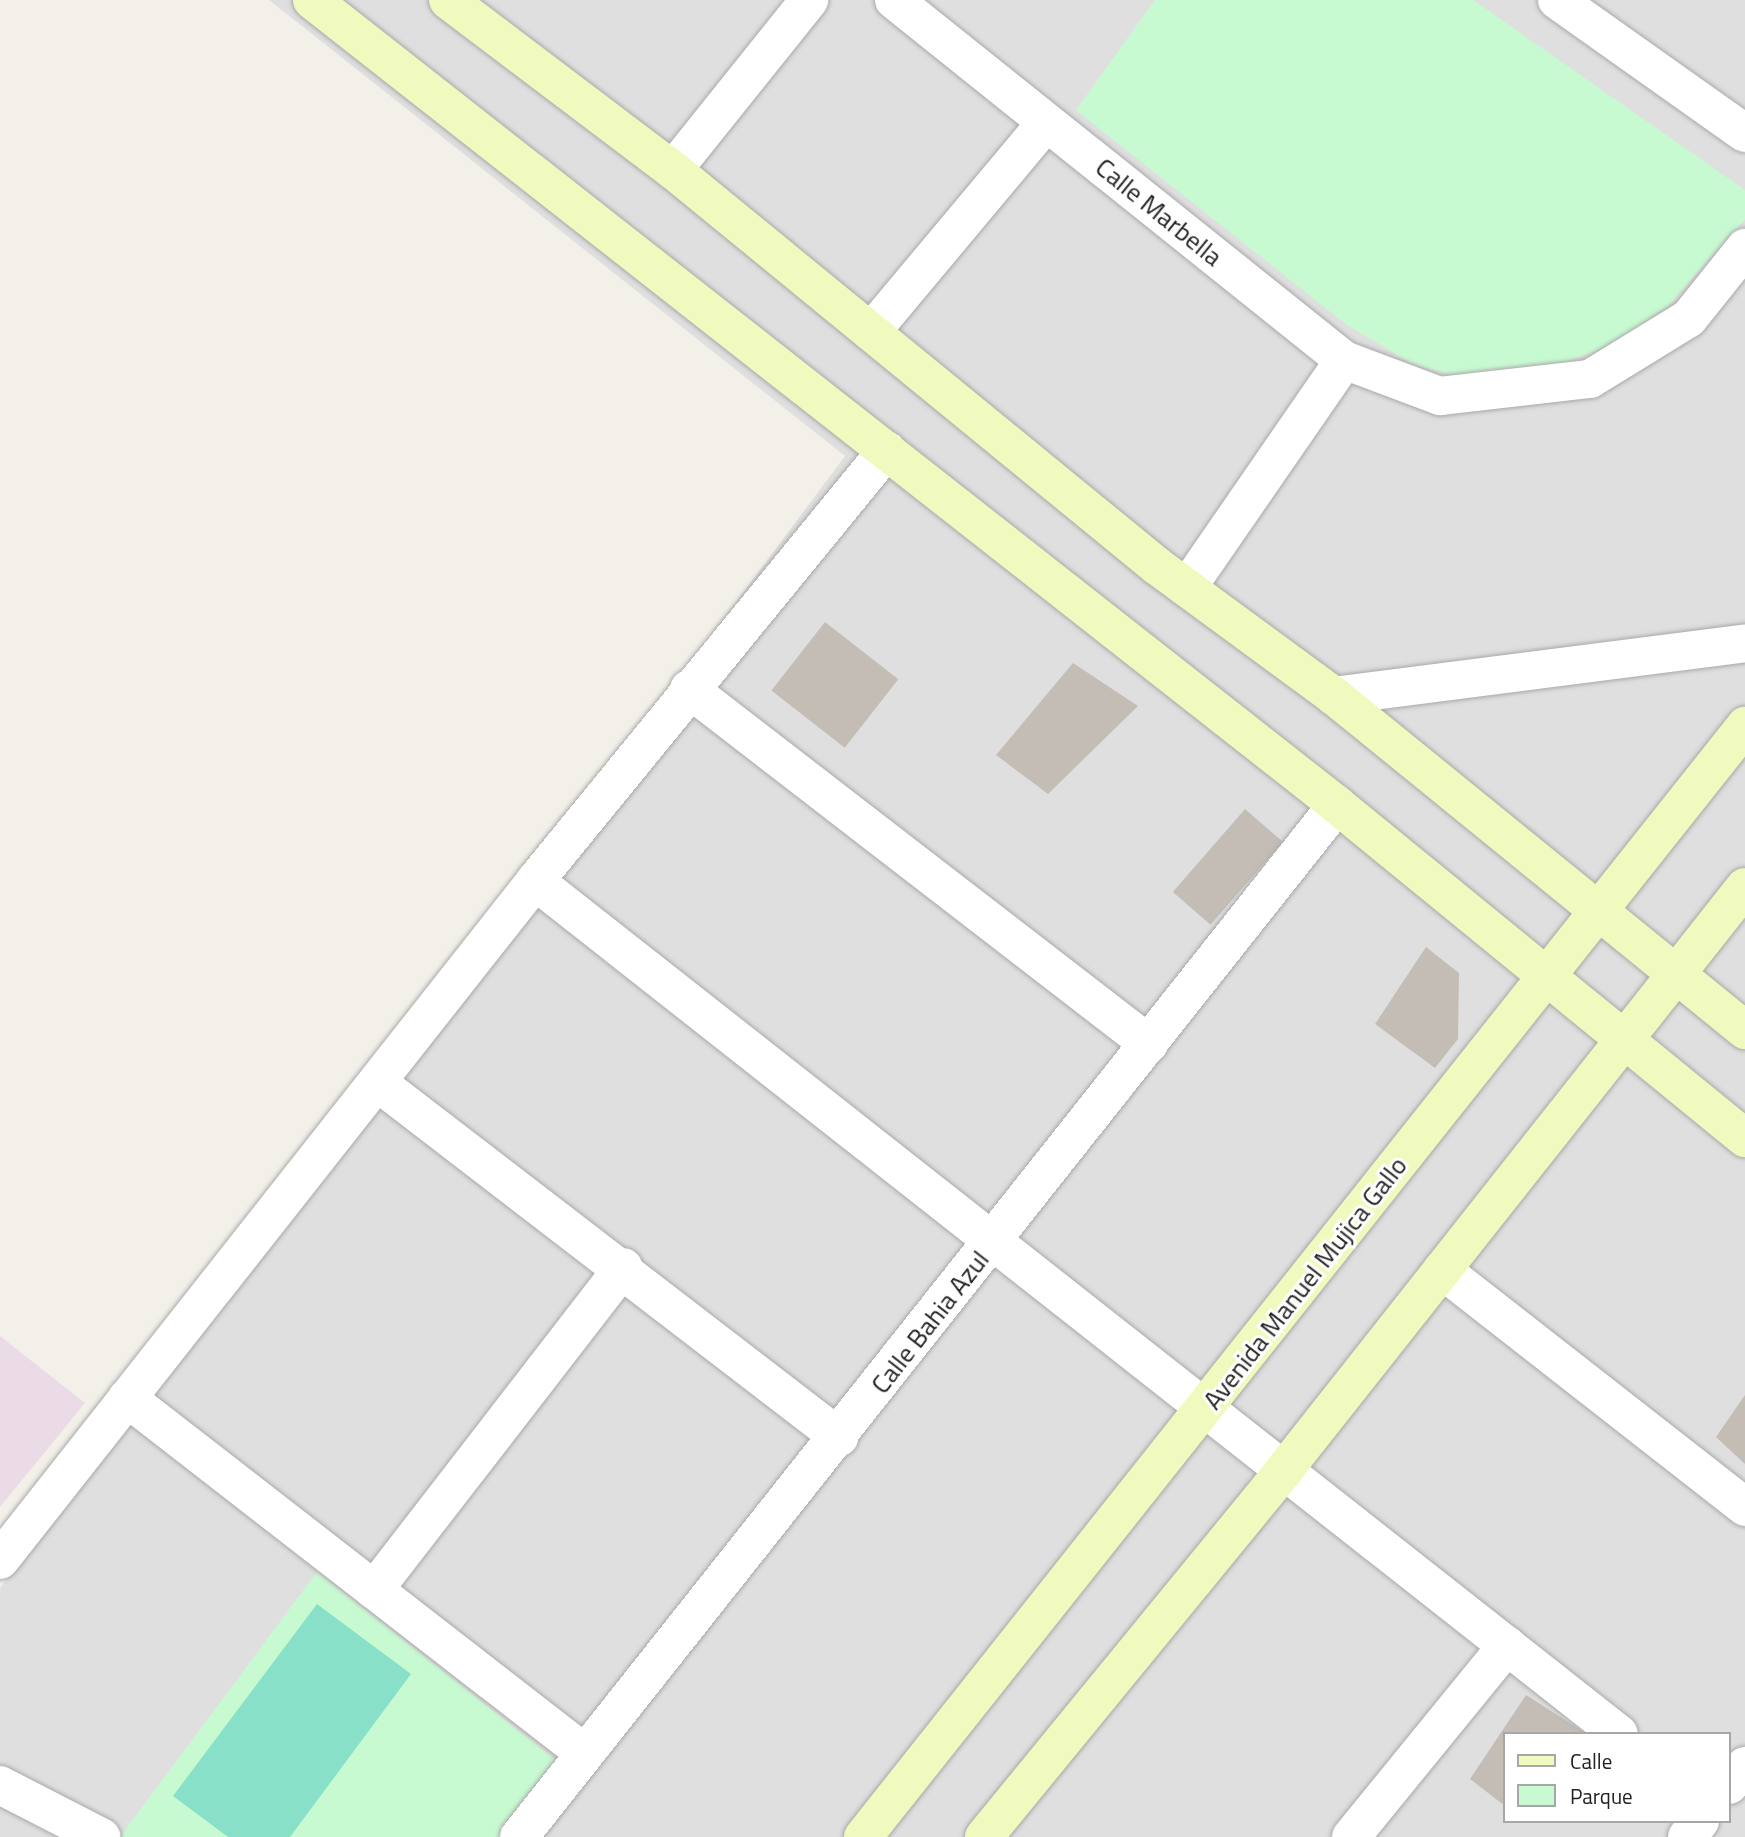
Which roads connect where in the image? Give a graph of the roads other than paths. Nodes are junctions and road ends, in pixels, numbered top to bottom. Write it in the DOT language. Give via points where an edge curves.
graph roads {
  1 [pos="312,0"];
  2 [pos="448,0"];
  3 [pos="809,0"];
  4 [pos="894,0"];
  5 [pos="1557,0"];
  6 [pos="1046,123"];
  7 [pos="1745,133"];
  8 [pos="673,170"];
  9 [pos="1745,248"];
  10 [pos="871,332"];
  11 [pos="1344,360"];
  12 [pos="887,450"];
  13 [pos="1187,588"];
  14 [pos="1745,643"];
  15 [pos="689,690"];
  16 [pos="1334,696"];
  17 [pos="1745,726"];
  18 [pos="1337,805"];
  19 [pos="535,881"];
  20 [pos="1745,887"];
  21 [pos="1597,914"];
  22 [pos="1675,976"];
  23 [pos="1546,979"];
  24 [pos="1745,1030"];
  25 [pos="1625,1040"];
  26 [pos="1149,1044"];
  27 [pos="377,1082"];
  28 [pos="1745,1138"];
  29 [pos="993,1242"];
  30 [pos="624,1267"];
  31 [pos="1442,1270"];
  32 [pos="127,1398"];
  33 [pos="1206,1409"];
  34 [pos="839,1437"];
  35 [pos="1284,1470"];
  36 [pos="1745,1507"];
  37 [pos="0,1560"];
  38 [pos="374,1590"];
  39 [pos="1507,1646"];
  40 [pos="1616,1732"];
  41 [pos="583,1752"];
  42 [pos="1745,1766"];
  43 [pos="1731,1783"];
  44 [pos="0,1785"];
  45 [pos="1698,1823"];
  46 [pos="102,1837"];
  47 [pos="519,1837"];
  48 [pos="863,1837"];
  49 [pos="984,1837"];
  50 [pos="1351,1837"];
  51 [pos="1687,1837"];
  1 -- 12 [label="street"];
  2 -- 8 [label="street"];
  3 -- 8 [label="street"];
  4 -- 6 [label="street, Calle Marbella"];
  5 -- 7 [label="street"];
  6 -- 10 [label="street"];
  6 -- 11 [label="street, Calle Marbella"];
  8 -- 10 [label="street"];
  9 -- 11 [label="street, Calle Marbella" via="1689,318 1590,379 1440,396"];
  10 -- 13 [label="street"];
  11 -- 13 [label="street"];
  12 -- 15 [label="street"];
  12 -- 18 [label="street"];
  13 -- 16 [label="street"];
  14 -- 16 [label="street"];
  15 -- 19 [label="street"];
  15 -- 26 [label="street"];
  16 -- 21 [label="street"];
  17 -- 21 [label="street, Avenida Manuel Mujica Gallo"];
  18 -- 23 [label="street"];
  18 -- 26 [label="street, Calle Bahia Azul"];
  19 -- 27 [label="street"];
  19 -- 29 [label="street"];
  20 -- 22 [label="street"];
  21 -- 22 [label="street"];
  21 -- 23 [label="street, Avenida Manuel Mujica Gallo"];
  22 -- 24 [label="street"];
  22 -- 25 [label="street"];
  23 -- 25 [label="street"];
  23 -- 33 [label="street, Avenida Manuel Mujica Gallo"];
  25 -- 28 [label="street"];
  25 -- 31 [label="street"];
  26 -- 29 [label="street, Calle Bahia Azul"];
  27 -- 30 [label="street"];
  27 -- 32 [label="street"];
  29 -- 33 [label="street"];
  29 -- 34 [label="street, Calle Bahia Azul"];
  30 -- 34 [label="street"];
  30 -- 38 [label="street"];
  31 -- 35 [label="street"];
  31 -- 36 [label="street"];
  32 -- 37 [label="street"];
  32 -- 38 [label="street"];
  33 -- 35 [label="street"];
  33 -- 48 [label="street, Avenida Manuel Mujica Gallo"];
  34 -- 41 [label="street, Calle Bahia Azul"];
  35 -- 39 [label="street"];
  35 -- 49 [label="street"];
  38 -- 41 [label="street"];
  39 -- 40 [label="street"];
  39 -- 50 [label="street"];
  41 -- 47 [label="street, Calle Bahia Azul"];
  42 -- 43 [label="street"];
  44 -- 46 [label="street"];
  45 -- 51 [label="street"];
}
